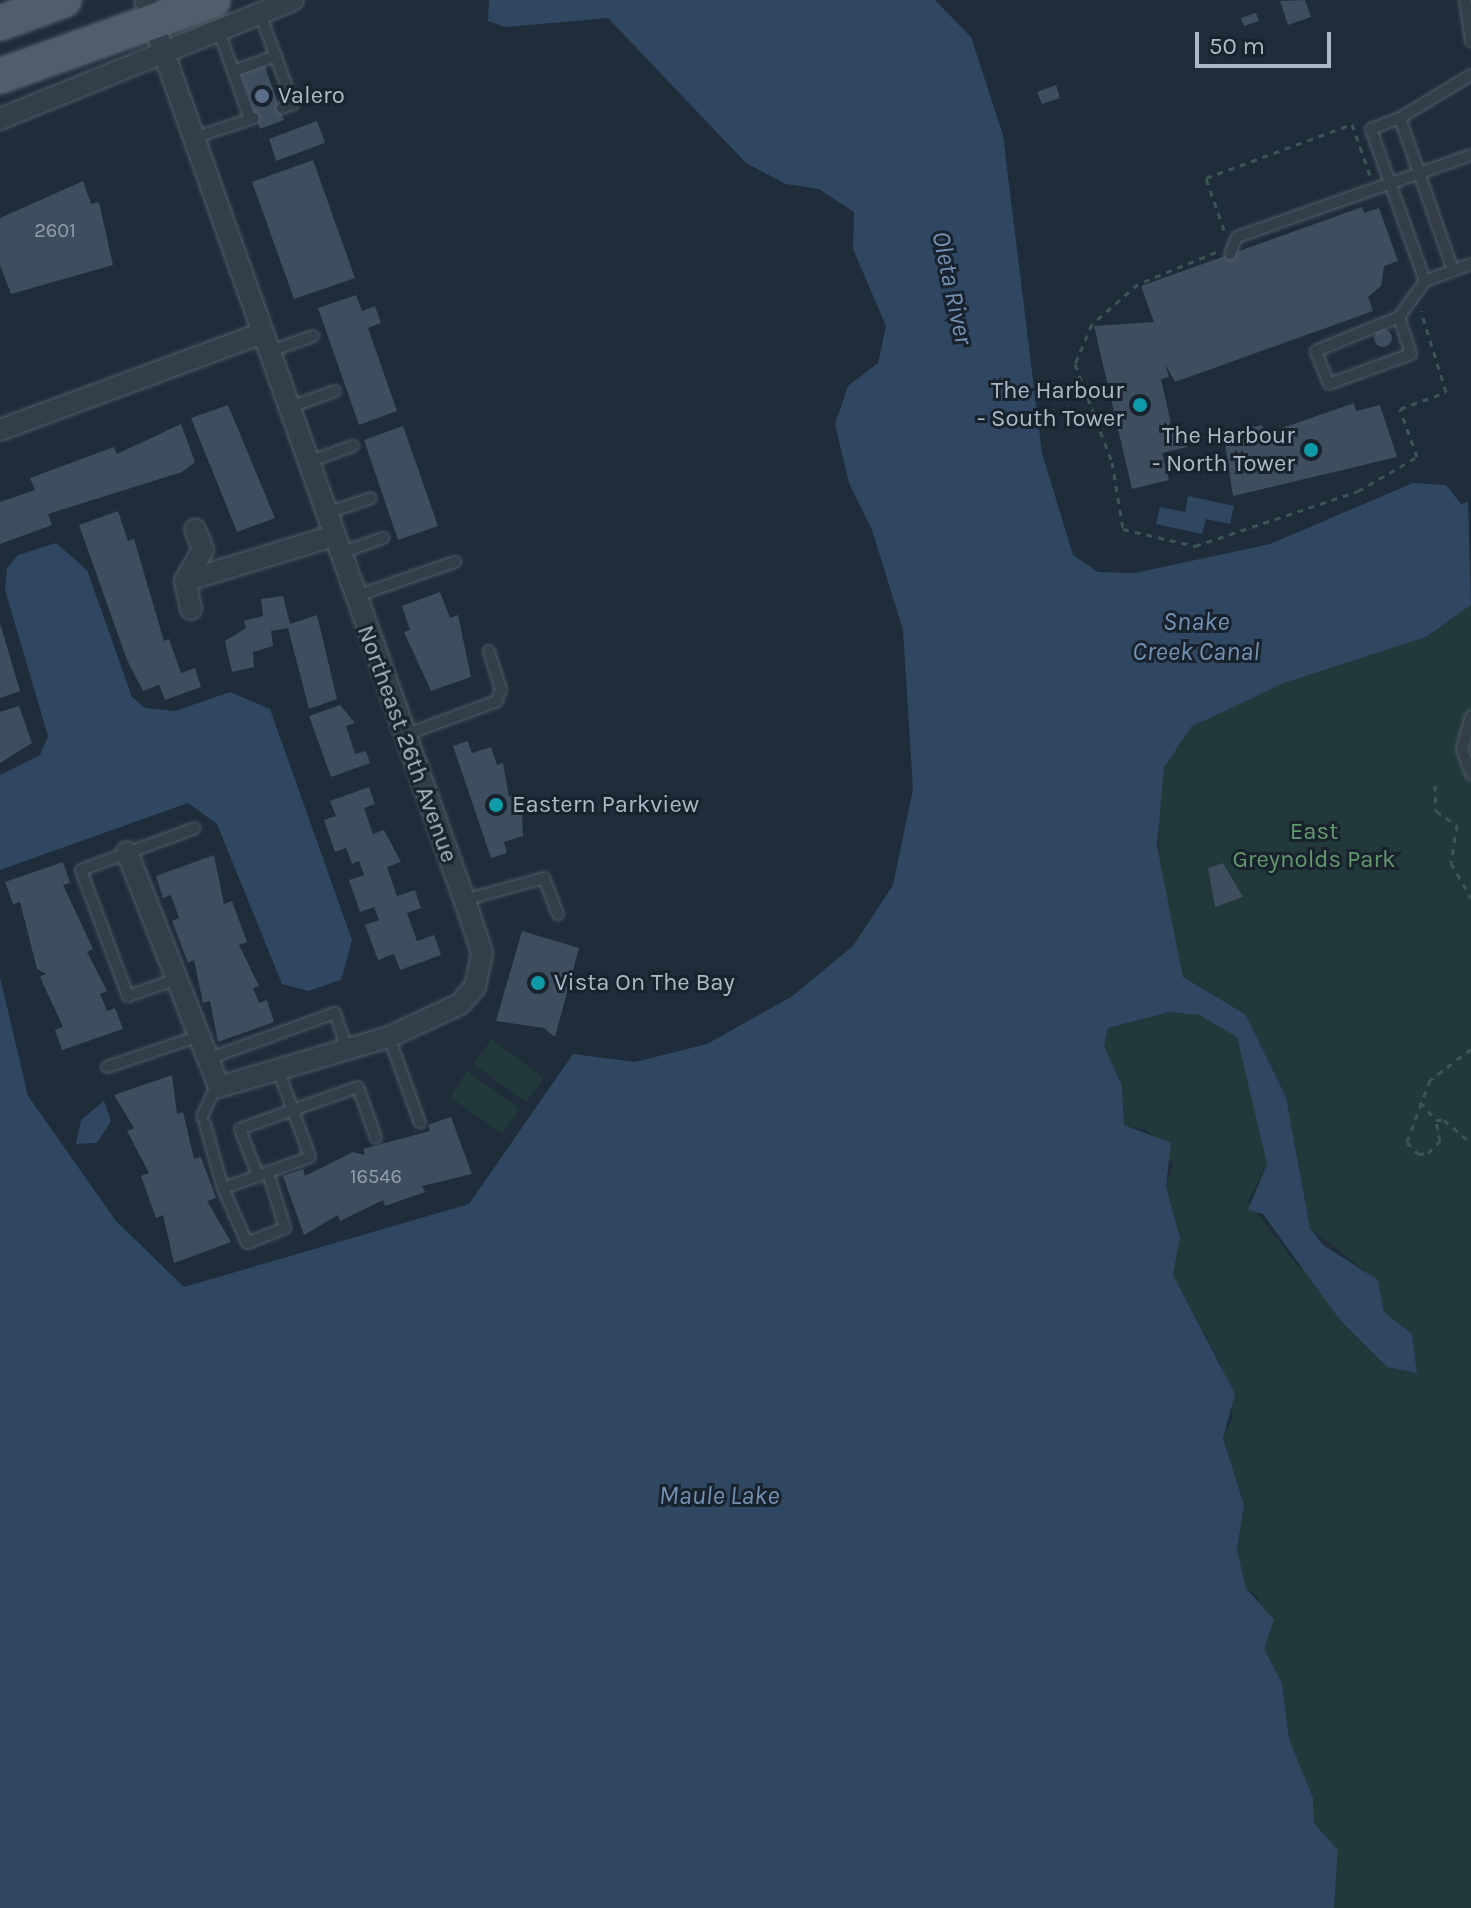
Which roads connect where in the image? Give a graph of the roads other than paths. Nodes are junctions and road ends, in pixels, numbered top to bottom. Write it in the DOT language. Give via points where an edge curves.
graph roads {
  1 [pos="64,0"];
  2 [pos="213,0"];
  3 [pos="293,0"];
  4 [pos="1465,0"];
  5 [pos="149,11"];
  6 [pos="261,16"];
  7 [pos="0,23"];
  8 [pos="220,34"];
  9 [pos="1471,42"];
  10 [pos="276,56"];
  11 [pos="164,57"];
  12 [pos="234,71"];
  13 [pos="1471,75"];
  14 [pos="0,76"];
  15 [pos="282,108"];
  16 [pos="1400,118"];
  17 [pos="0,119"];
  18 [pos="193,138"];
  19 [pos="1471,155"];
  20 [pos="1420,172"];
  21 [pos="1390,183"];
  22 [pos="1230,254"];
  23 [pos="1471,264"];
  24 [pos="1453,270"];
  25 [pos="1425,281"];
  26 [pos="1399,317"];
  27 [pos="313,336"];
  28 [pos="263,344"];
  29 [pos="335,391"];
  30 [pos="286,408"];
  31 [pos="0,430"];
  32 [pos="353,446"];
  33 [pos="306,463"];
  34 [pos="371,498"];
  35 [pos="325,514"];
  36 [pos="195,529"];
  37 [pos="383,538"];
  38 [pos="336,545"];
  39 [pos="455,562"];
  40 [pos="185,581"];
  41 [pos="354,597"];
  42 [pos="191,609"];
  43 [pos="489,651"];
  44 [pos="1471,716"];
  45 [pos="403,736"];
  46 [pos="1471,774"];
  47 [pos="195,828"];
  48 [pos="127,852"];
  49 [pos="464,900"];
  50 [pos="558,914"];
  51 [pos="174,980"];
  52 [pos="196,1037"];
  53 [pos="389,1037"];
  54 [pos="347,1051"];
  55 [pos="205,1060"];
  56 [pos="107,1067"];
  57 [pos="279,1073"];
  58 [pos="216,1085"];
  59 [pos="293,1110"];
  60 [pos="420,1123"];
  61 [pos="376,1138"];
  62 [pos="263,1174"];
  63 [pos="223,1188"];
  1 -- 7 [label="main road"];
  2 -- 5 [label="main road"];
  3 -- 6 [label="street"];
  4 -- 9 [label="lane"];
  5 -- 11 [label="street, Northeast 26th Avenue"];
  5 -- 14 [label="main road"];
  6 -- 8 [label="street"];
  6 -- 10 [label="lane"];
  8 -- 11 [label="street"];
  8 -- 12 [label="lane"];
  10 -- 12 [label="lane"];
  10 -- 15 [label="lane" via="293,104"];
  11 -- 17 [label="street"];
  11 -- 18 [label="street, Northeast 26th Avenue"];
  12 -- 18 [label="lane" via="252,118"];
  13 -- 16 [label="lane"];
  16 -- 20 [label="lane"];
  16 -- 21 [label="lane" via="1371,129"];
  18 -- 28 [label="street, Northeast 26th Avenue"];
  19 -- 20 [label="lane"];
  20 -- 21 [label="lane"];
  20 -- 24 [label="lane"];
  21 -- 22 [label="lane" via="1237,237"];
  21 -- 25 [label="lane"];
  23 -- 24 [label="lane"];
  24 -- 25 [label="lane"];
  25 -- 26 [label="lane"];
  26 -- 26 [label="lane" via="1411,354 1329,384 1316,351"];
  27 -- 28 [label="lane"];
  28 -- 30 [label="street, Northeast 26th Avenue"];
  28 -- 31 [label="street"];
  29 -- 30 [label="lane"];
  30 -- 33 [label="street, Northeast 26th Avenue"];
  32 -- 33 [label="lane"];
  33 -- 35 [label="street, Northeast 26th Avenue"];
  34 -- 35 [label="lane"];
  35 -- 38 [label="street, Northeast 26th Avenue"];
  36 -- 40 [label="street" via="203,550"];
  37 -- 38 [label="lane"];
  38 -- 40 [label="street"];
  38 -- 41 [label="street, Northeast 26th Avenue"];
  39 -- 41 [label="lane"];
  40 -- 42 [label="street"];
  41 -- 45 [label="street, Northeast 26th Avenue"];
  43 -- 45 [label="lane" via="501,689 497,701"];
  44 -- 46 [label="lane" via="1462,749"];
  45 -- 49 [label="street, Northeast 26th Avenue"];
  47 -- 48 [label="lane"];
  48 -- 51 [label="street"];
  48 -- 51 [label="lane" via="81,870 128,996"];
  49 -- 50 [label="lane" via="544,878"];
  49 -- 53 [label="street, Northeast 26th Avenue" via="482,953 475,987 460,1004"];
  51 -- 52 [label="street"];
  52 -- 55 [label="street"];
  52 -- 56 [label="lane"];
  53 -- 54 [label="street, Northeast 26th Avenue"];
  53 -- 60 [label="lane"];
  54 -- 55 [label="lane" via="335,1013"];
  54 -- 57 [label="street, Northeast 26th Avenue"];
  55 -- 58 [label="street"];
  57 -- 58 [label="street, Northeast 26th Avenue"];
  57 -- 59 [label="lane"];
  58 -- 63 [label="lane" via="203,1120"];
  59 -- 61 [label="lane" via="358,1087"];
  59 -- 62 [label="lane" via="310,1157"];
  59 -- 62 [label="lane" via="240,1129"];
  62 -- 63 [label="lane"];
  62 -- 63 [label="lane" via="286,1221 269,1236 240,1238"];
}
